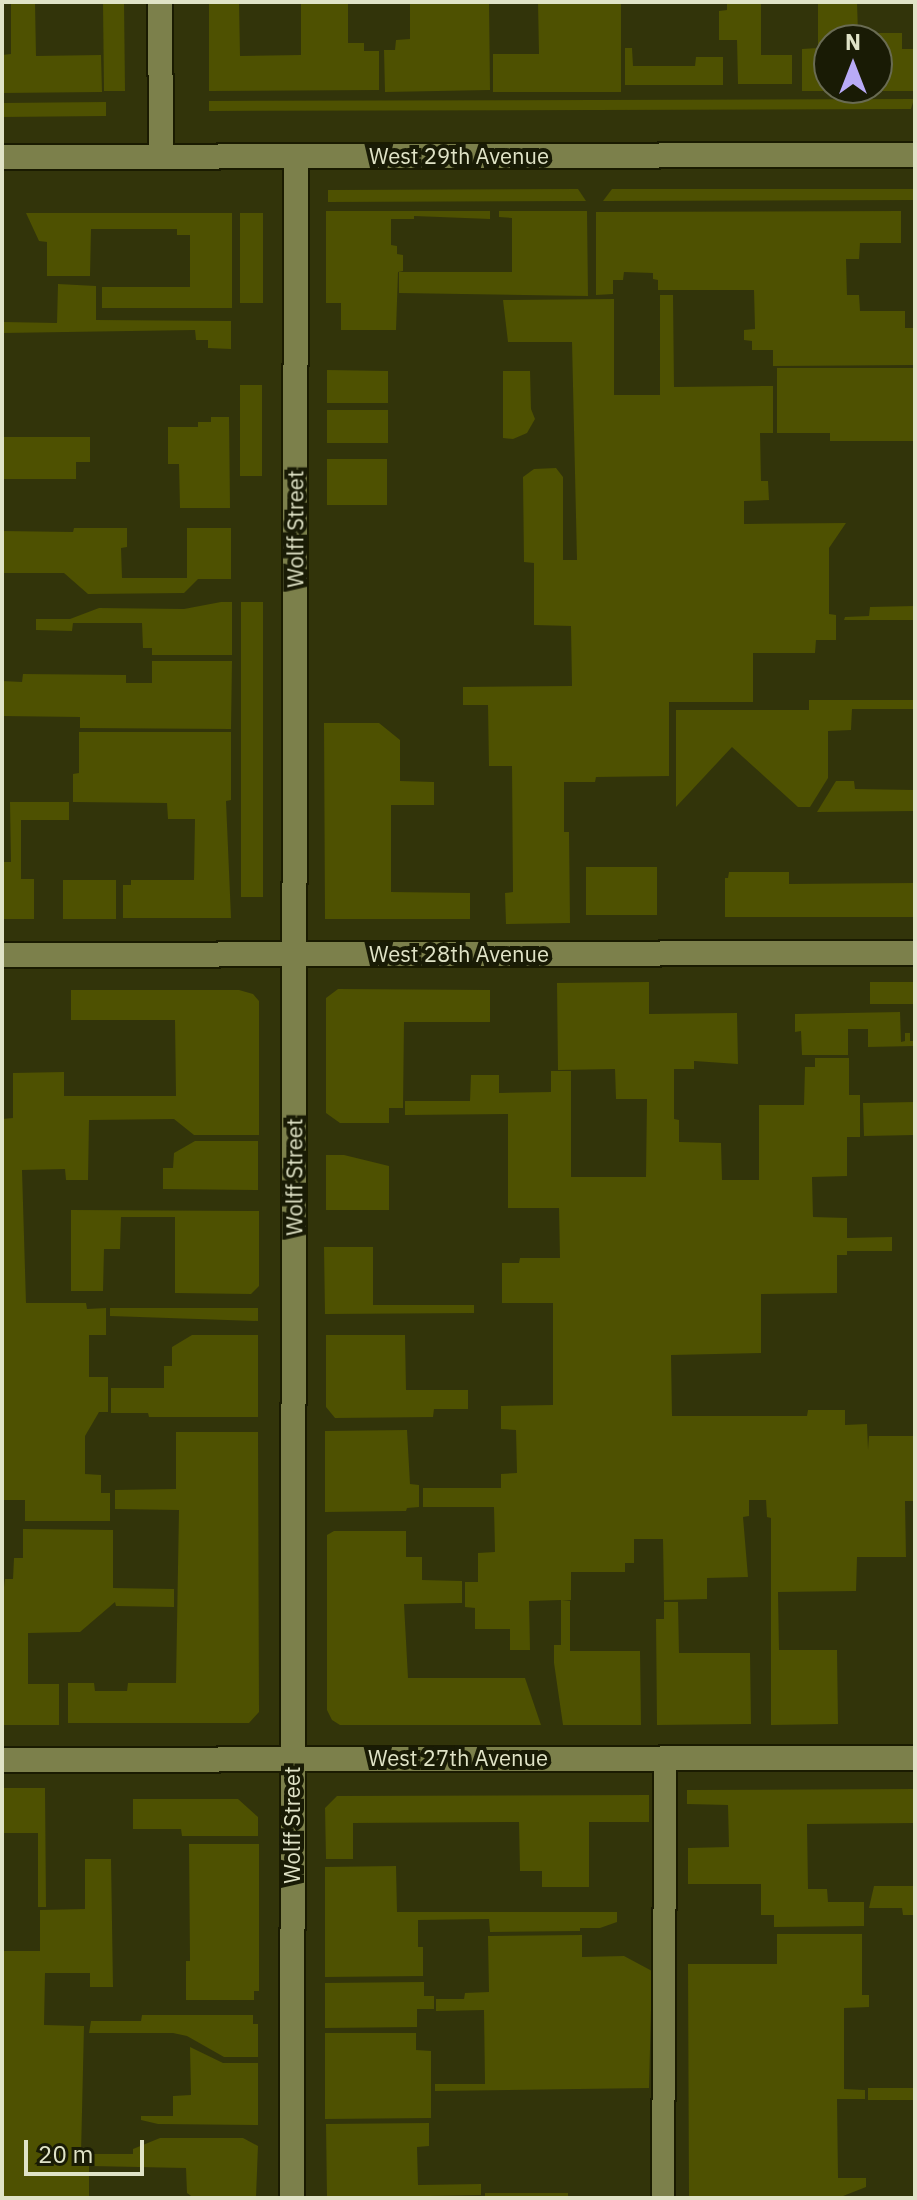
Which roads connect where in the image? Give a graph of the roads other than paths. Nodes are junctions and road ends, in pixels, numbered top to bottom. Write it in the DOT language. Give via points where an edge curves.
graph roads {
  1 [pos="160,2"];
  2 [pos="915,155"];
  3 [pos="2,157"];
  4 [pos="161,157"];
  5 [pos="296,157"];
  6 [pos="915,953"];
  7 [pos="294,954"];
  8 [pos="2,955"];
  9 [pos="665,1758"];
  10 [pos="915,1758"];
  11 [pos="293,1759"];
  12 [pos="2,1760"];
  13 [pos="292,2198"];
  14 [pos="663,2198"];
  1 -- 4 [label="street"];
  2 -- 5 [label="street, West 29th Avenue"];
  3 -- 4 [label="street, West 29th Avenue"];
  4 -- 5 [label="street, West 29th Avenue"];
  5 -- 7 [label="street, Wolff Street"];
  6 -- 7 [label="street, West 28th Avenue"];
  7 -- 8 [label="street, West 28th Avenue"];
  7 -- 11 [label="street, Wolff Street"];
  9 -- 10 [label="street, West 27th Avenue"];
  9 -- 11 [label="street, West 27th Avenue"];
  9 -- 14 [label="lane"];
  11 -- 12 [label="street, West 27th Avenue"];
  11 -- 13 [label="street, Wolff Street"];
}
